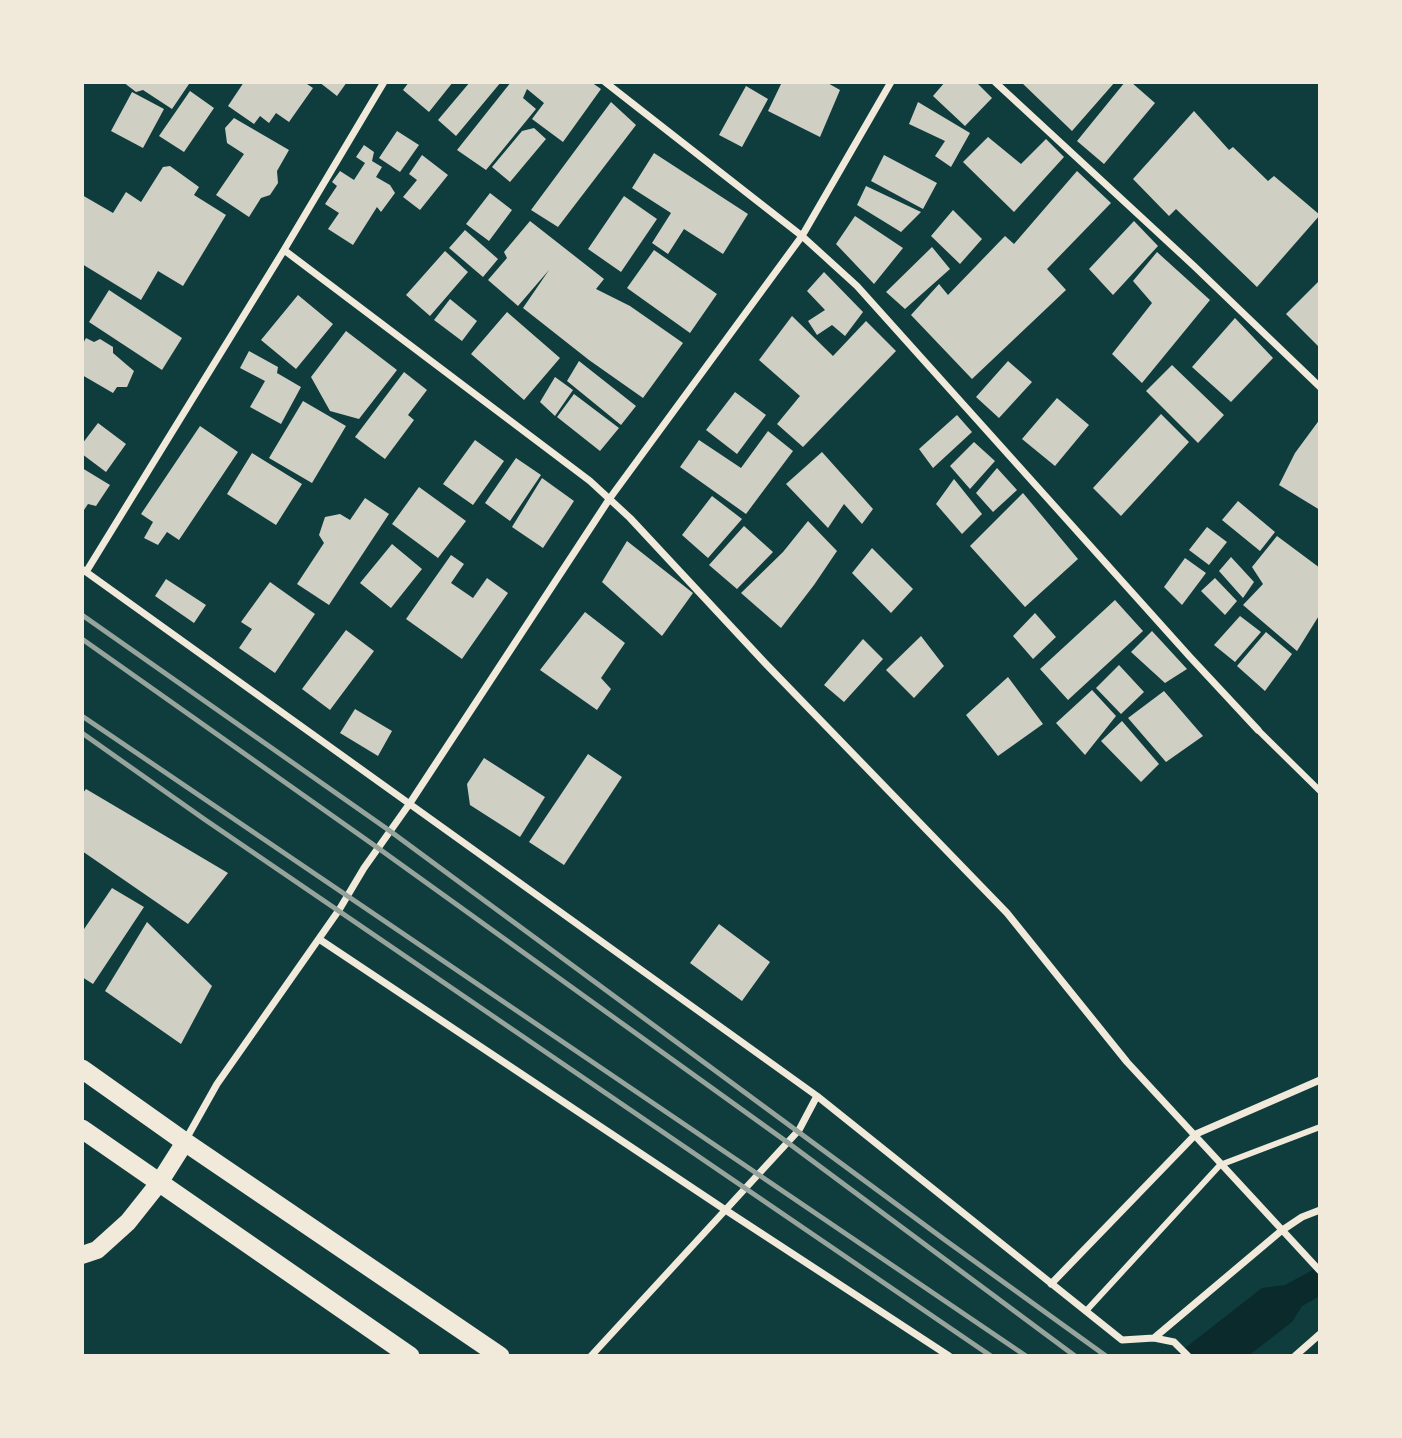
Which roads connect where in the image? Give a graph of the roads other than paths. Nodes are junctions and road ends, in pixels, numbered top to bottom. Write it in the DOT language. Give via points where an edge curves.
graph roads {
  1 [pos="384,82"];
  2 [pos="605,82"];
  3 [pos="891,82"];
  4 [pos="995,82"];
  5 [pos="802,236"];
  6 [pos="284,250"];
  7 [pos="1320,387"];
  8 [pos="610,498"];
  9 [pos="84,570"];
  10 [pos="1258,730"];
  11 [pos="1320,792"];
  12 [pos="410,803"];
  13 [pos="319,939"];
  14 [pos="82,1069"];
  15 [pos="1320,1080"];
  16 [pos="817,1097"];
  17 [pos="1320,1127"];
  18 [pos="82,1129"];
  19 [pos="1196,1133"];
  20 [pos="185,1142"];
  21 [pos="1220,1165"];
  22 [pos="159,1183"];
  23 [pos="724,1209"];
  24 [pos="1320,1210"];
  25 [pos="1281,1231"];
  26 [pos="82,1255"];
  27 [pos="1320,1270"];
  28 [pos="1051,1284"];
  29 [pos="1086,1311"];
  30 [pos="1320,1334"];
  31 [pos="1154,1338"];
  32 [pos="410,1356"];
  33 [pos="500,1356"];
  34 [pos="591,1356"];
  35 [pos="949,1356"];
  36 [pos="1188,1356"];
  37 [pos="1295,1356"];
  1 -- 6 [label="street"];
  2 -- 5 [label="street"];
  3 -- 5 [label="street"];
  4 -- 7 [label="street"];
  5 -- 8 [label="street"];
  5 -- 10 [label="street" via="857,286"];
  6 -- 8 [label="street"];
  6 -- 9 [label="street"];
  8 -- 12 [label="street"];
  8 -- 19 [label="street" via="1007,913 1127,1062"];
  9 -- 12 [label="street"];
  10 -- 11 [label="street"];
  12 -- 13 [label="street"];
  12 -- 16 [label="street"];
  13 -- 20 [label="street" via="218,1084"];
  13 -- 23 [label="street"];
  14 -- 20 [label="highway"];
  15 -- 19 [label="street"];
  16 -- 23 [label="street" via="799,1130"];
  16 -- 28 [label="street"];
  17 -- 21 [label="street"];
  18 -- 22 [label="highway"];
  19 -- 21 [label="street"];
  19 -- 28 [label="street"];
  20 -- 22 [label="main road"];
  20 -- 33 [label="highway"];
  21 -- 25 [label="street"];
  21 -- 29 [label="street"];
  22 -- 26 [label="main road" via="128,1222 97,1250"];
  22 -- 32 [label="highway"];
  23 -- 34 [label="street"];
  23 -- 35 [label="street"];
  24 -- 25 [label="street"];
  25 -- 27 [label="street"];
  25 -- 31 [label="street"];
  28 -- 29 [label="street"];
  29 -- 31 [label="street" via="1122,1340"];
  30 -- 37 [label="street"];
  31 -- 36 [label="street" via="1174,1342"];
}
